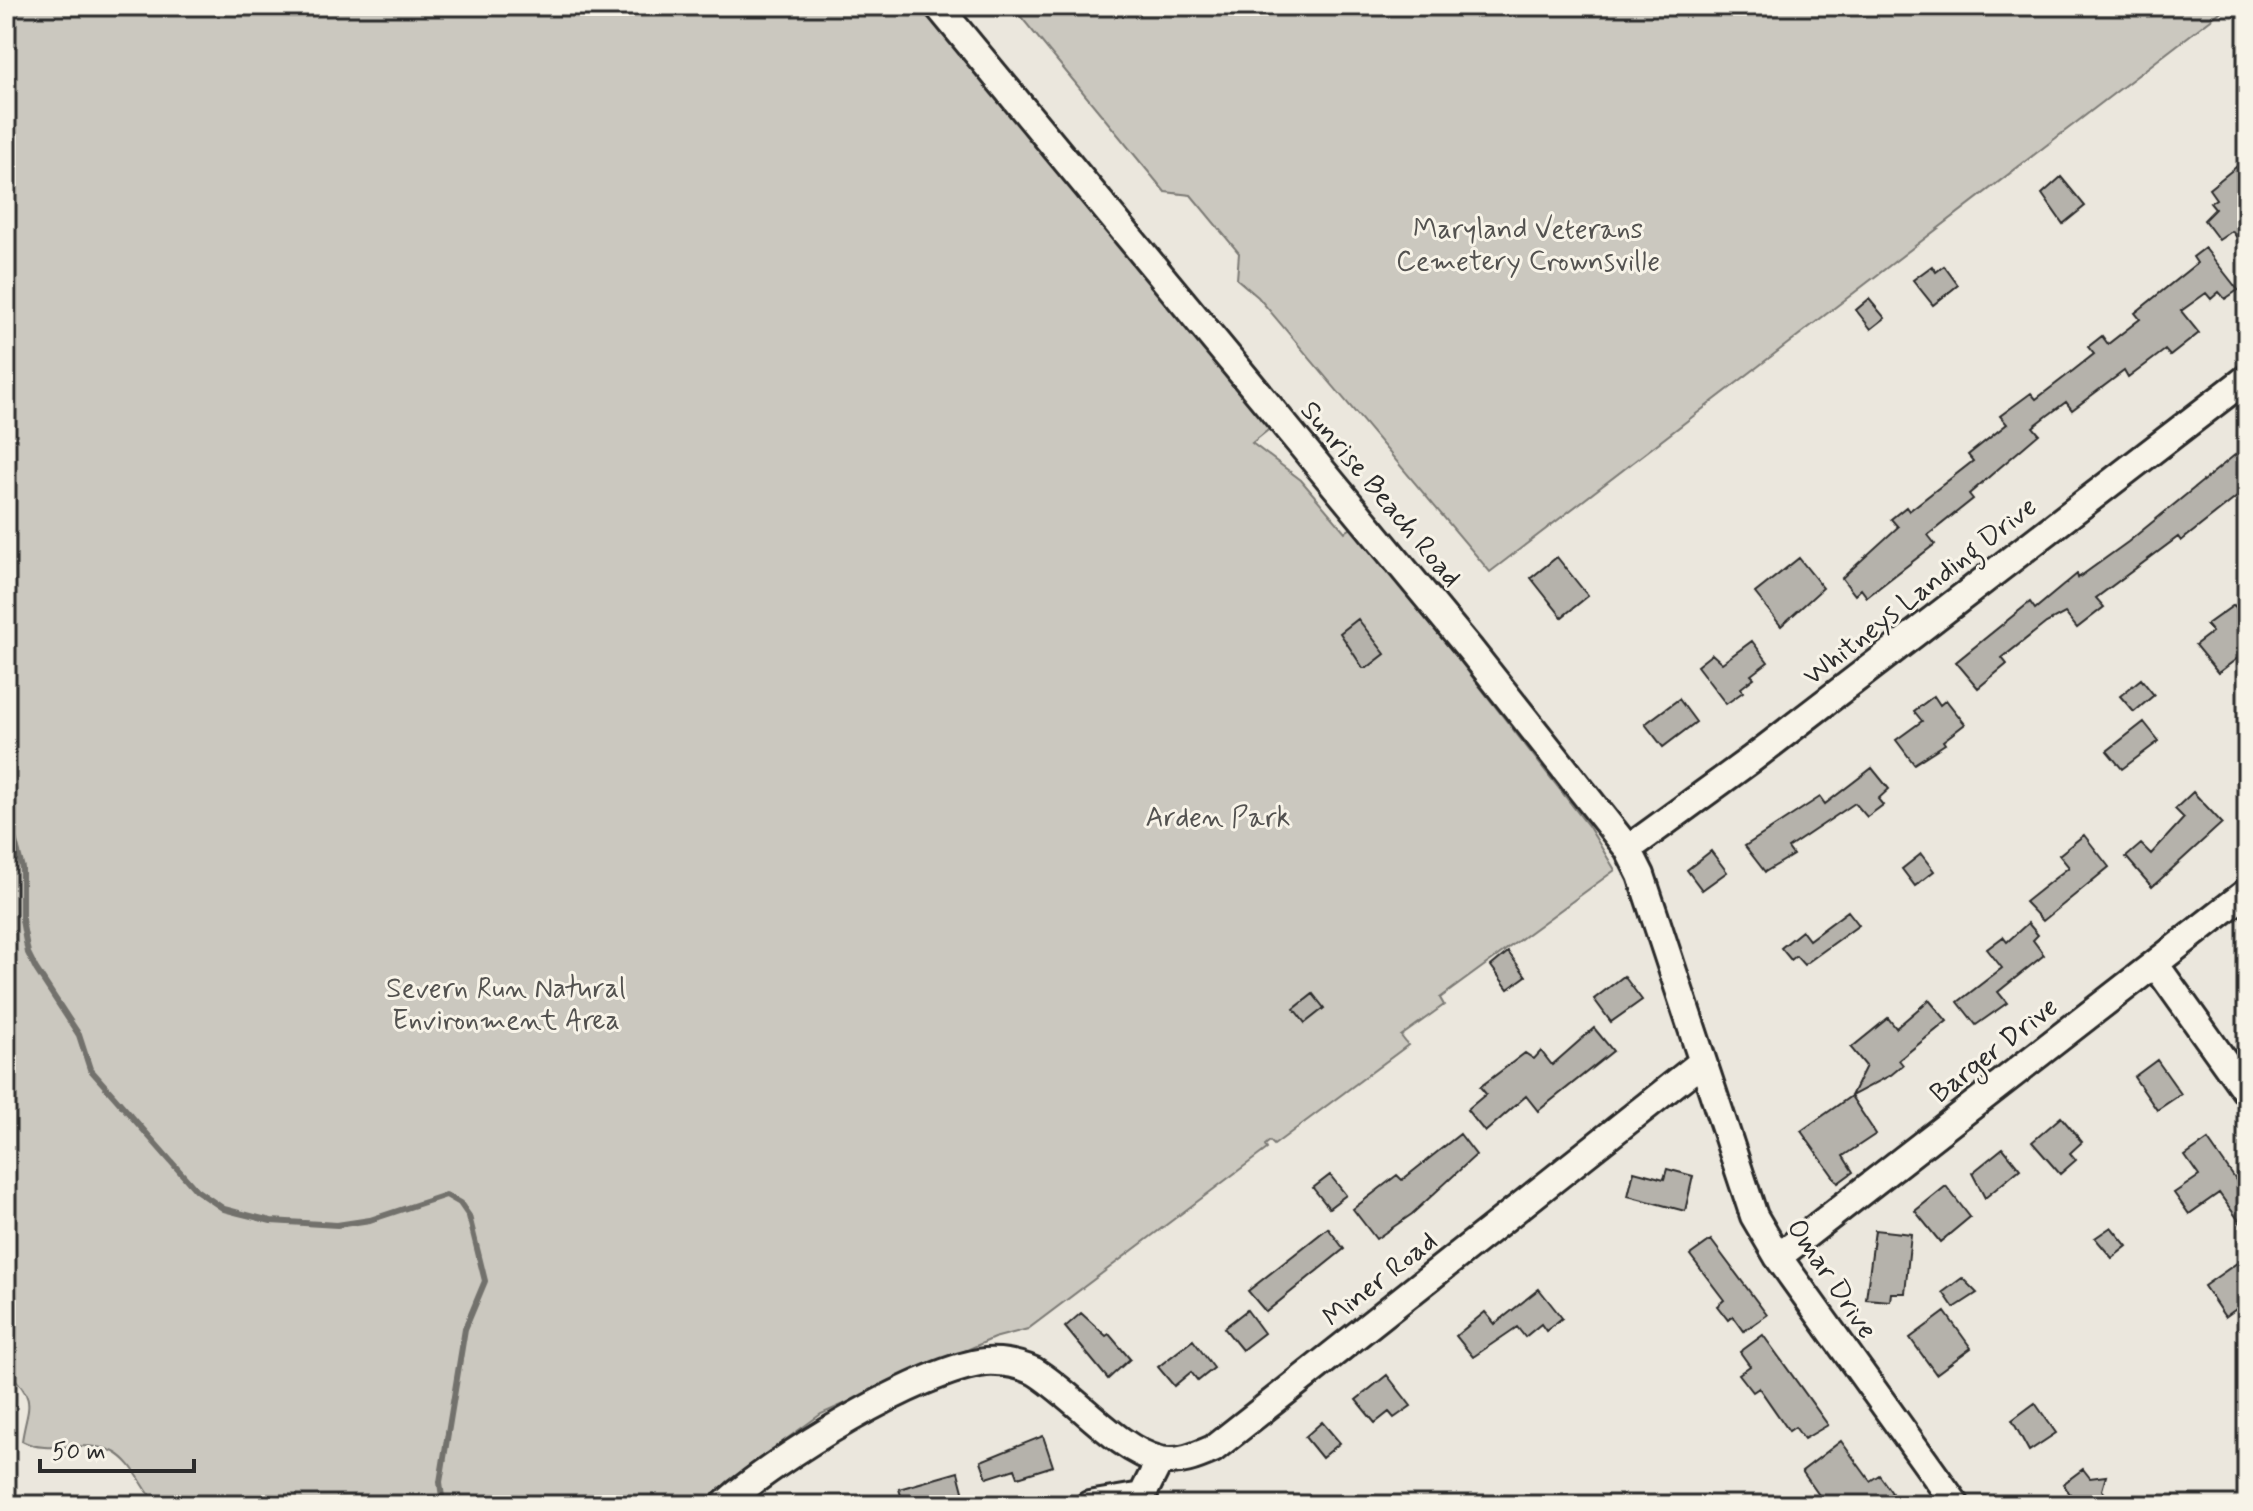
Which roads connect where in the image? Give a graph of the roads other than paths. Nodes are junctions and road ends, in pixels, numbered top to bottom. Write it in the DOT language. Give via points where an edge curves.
graph roads {
  1 [pos="938,6"];
  2 [pos="2247,378"];
  3 [pos="1628,849"];
  4 [pos="2247,892"];
  5 [pos="2155,964"];
  6 [pos="1701,1063"];
  7 [pos="2247,1093"];
  8 [pos="1778,1257"];
  9 [pos="1160,1460"];
  10 [pos="1145,1501"];
  11 [pos="724,1505"];
  12 [pos="1089,1505"];
  13 [pos="1956,1505"];
  1 -- 3 [label="street, Sunrise Beach Road" via="1469,648"];
  2 -- 3 [label="street, Whitneys Landing Drive"];
  3 -- 6 [label="street, Sunrise Beach Road"];
  4 -- 5 [label="street, Barger Drive"];
  5 -- 7 [label="street"];
  5 -- 8 [label="street, Barger Drive"];
  6 -- 8 [label="street, Omar Drive" via="1741,1184"];
  6 -- 9 [label="street, Miner Road" via="1235,1433 1193,1457"];
  8 -- 13 [label="street, Omar Drive"];
  9 -- 10 [label="street"];
  9 -- 11 [label="street" via="1124,1440 1034,1371 1016,1364 983,1363 955,1369 822,1435"];
  10 -- 12 [label="street"];
}
